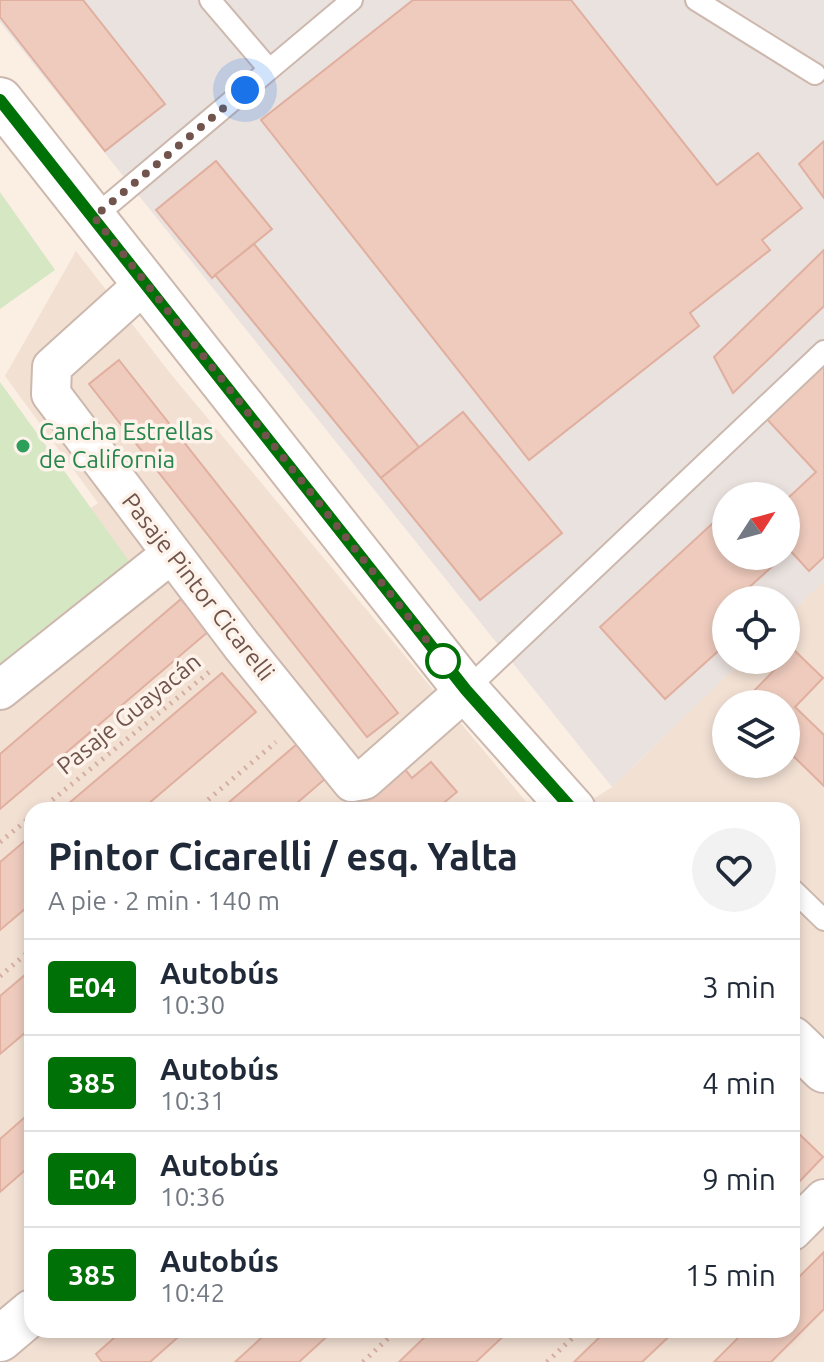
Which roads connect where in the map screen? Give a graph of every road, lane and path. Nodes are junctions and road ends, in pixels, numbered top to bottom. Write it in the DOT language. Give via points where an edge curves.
graph roads {
  1 [pos="210,0"];
  2 [pos="352,0"];
  3 [pos="696,0"];
  4 [pos="269,69"];
  5 [pos="815,74"];
  6 [pos="0,100"];
  7 [pos="94,217"];
  8 [pos="145,283"];
  9 [pos="824,351"];
  10 [pos="171,554"];
  11 [pos="242,646"];
  12 [pos="0,690"];
  13 [pos="466,690"];
  14 [pos="301,721"];
  15 [pos="50,802"];
  16 [pos="205,802"];
  17 [pos="566,802"];
  18 [pos="24,822"];
  19 [pos="0,842"];
  20 [pos="800,897"];
  21 [pos="824,920"];
  22 [pos="24,956"];
  23 [pos="0,976"];
  24 [pos="800,1047"];
  25 [pos="824,1070"];
  26 [pos="824,1199"];
  27 [pos="800,1223"];
  28 [pos="24,1319"];
  29 [pos="388,1338"];
  30 [pos="572,1338"];
  31 [pos="0,1339"];
  32 [pos="363,1362"];
  33 [pos="547,1362"];
  1 -- 4 [label="lane"];
  2 -- 4 [label="lane"];
  3 -- 5 [label="lane"];
  4 -- 7 [label="lane"];
  6 -- 7 [label="street"];
  7 -- 8 [label="street"];
  8 -- 10 [label="street, Pasaje Pintor Cicarelli" via="52,367 51,394"];
  8 -- 13 [label="street"];
  9 -- 13 [label="lane"];
  10 -- 11 [label="street, Pasaje Pintor Cicarelli"];
  10 -- 12 [label="street"];
  11 -- 14 [label="street, Pasaje Pintor Cicarelli"];
  11 -- 15 [label="path, Pasaje Guayacán"];
  13 -- 14 [label="street, Pasaje Pintor Cicarelli" via="364,780 352,782"];
  13 -- 17 [label="street"];
  14 -- 16 [label="path"];
  18 -- 19 [label="path"];
  20 -- 21 [label="lane"];
  22 -- 23 [label="path"];
  24 -- 25 [label="street"];
  26 -- 27 [label="street"];
  28 -- 31 [label="street"];
  29 -- 32 [label="path"];
  30 -- 33 [label="path"];
}
